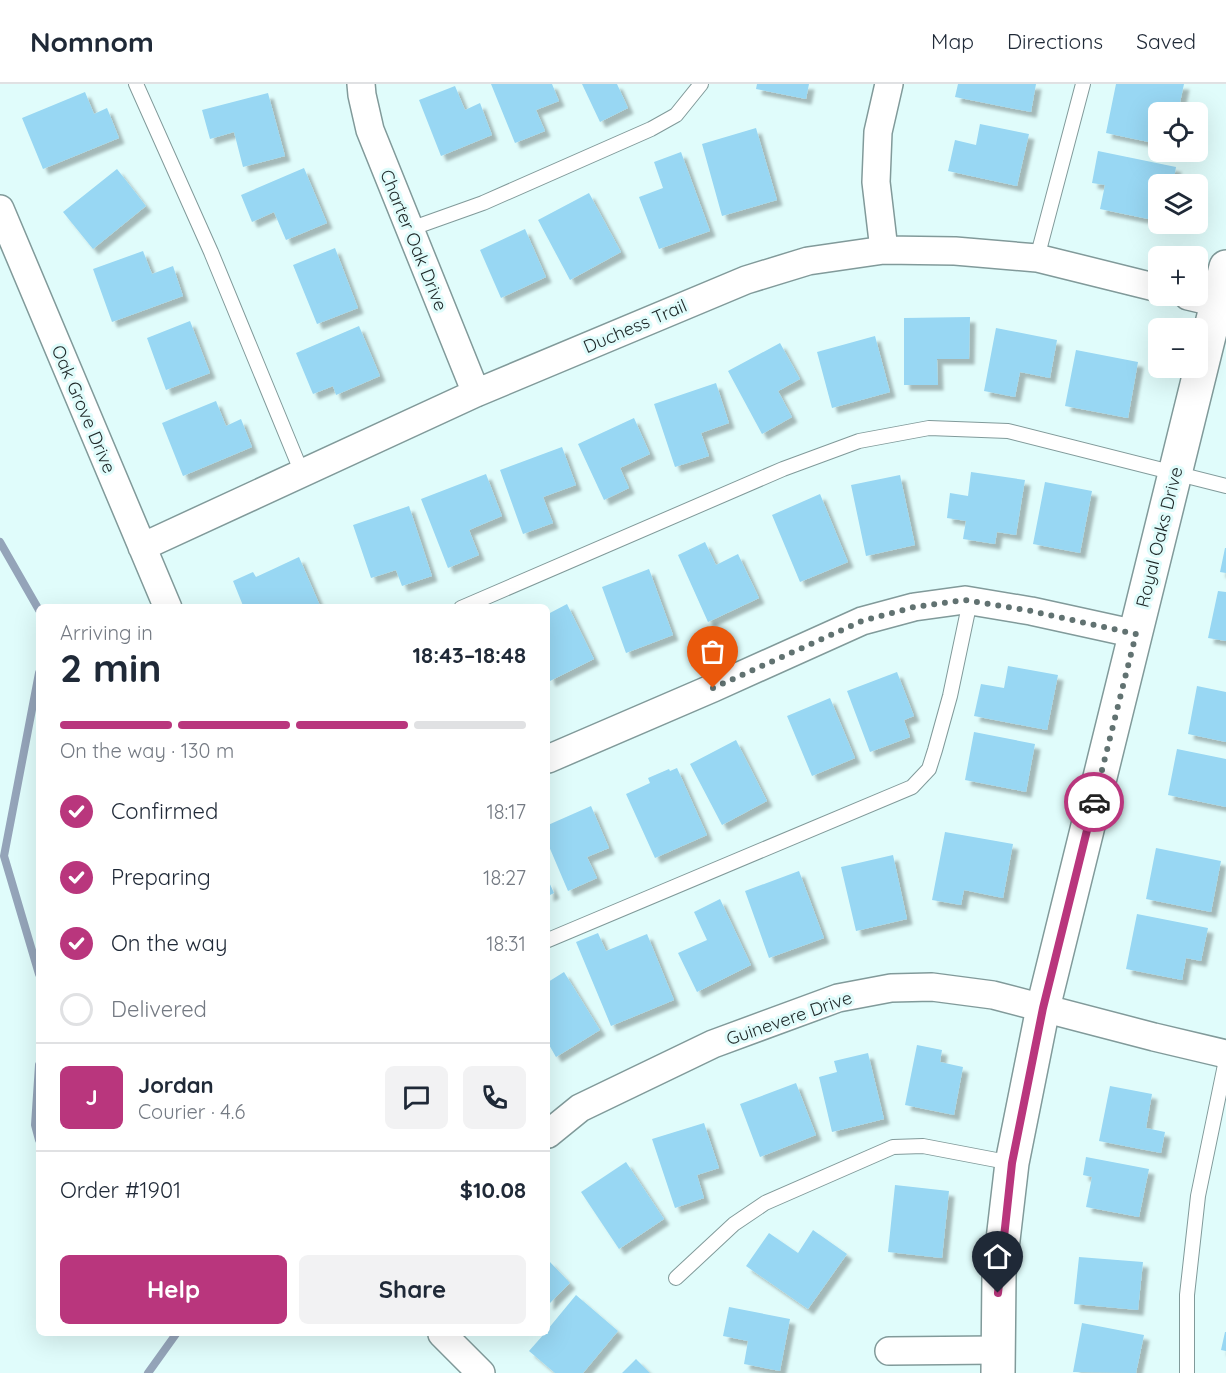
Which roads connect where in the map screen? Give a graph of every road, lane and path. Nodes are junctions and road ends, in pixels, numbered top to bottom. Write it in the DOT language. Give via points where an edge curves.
graph roads {
  1 [pos="136,84"];
  2 [pos="361,84"];
  3 [pos="701,84"];
  4 [pos="889,84"];
  5 [pos="1083,84"];
  6 [pos="0,209"];
  7 [pos="410,229"];
  8 [pos="884,250"];
  9 [pos="1037,258"];
  10 [pos="1226,267"];
  11 [pos="1148,286"];
  12 [pos="1210,301"];
  13 [pos="476,393"];
  14 [pos="302,473"];
  15 [pos="1175,474"];
  16 [pos="1226,486"];
  17 [pos="142,547"];
  18 [pos="970,601"];
  19 [pos="166,604"];
  20 [pos="470,604"];
  21 [pos="1136,634"];
  22 [pos="550,758"];
  23 [pos="550,939"];
  24 [pos="1043,1008"];
  25 [pos="1226,1054"];
  26 [pos="1226,1060"];
  27 [pos="550,1132"];
  28 [pos="1012,1163"];
  29 [pos="676,1278"];
  30 [pos="444,1336"];
  31 [pos="889,1351"];
  32 [pos="997,1361"];
  33 [pos="481,1373"];
  34 [pos="1187,1373"];
  1 -- 14 [label="lane" via="211,252"];
  2 -- 7 [label="street, Charter Oak Drive" via="370,130"];
  3 -- 7 [label="lane" via="676,116 651,129 483,202"];
  4 -- 8 [label="street" via="878,132 876,182"];
  5 -- 9 [label="lane"];
  6 -- 17 [label="street, Oak Grove Drive"];
  7 -- 13 [label="street, Charter Oak Drive"];
  8 -- 9 [label="street, Duchess Trail"];
  8 -- 13 [label="street, Duchess Trail" via="808,261 746,280"];
  9 -- 11 [label="street, Duchess Trail"];
  10 -- 12 [label="street, Royal Oaks Drive"];
  12 -- 15 [label="street, Royal Oaks Drive"];
  13 -- 14 [label="street, Duchess Trail"];
  14 -- 17 [label="street, Duchess Trail"];
  15 -- 16 [label="lane"];
  15 -- 20 [label="lane" via="1008,431 929,428 859,441 783,469"];
  15 -- 21 [label="street, Royal Oaks Drive"];
  17 -- 19 [label="street, Oak Grove Drive"];
  18 -- 21 [label="street"];
  18 -- 22 [label="street" via="914,607 862,621"];
  18 -- 23 [label="lane" via="935,750 929,769 912,787"];
  21 -- 24 [label="street, Royal Oaks Drive"];
  24 -- 25 [label="street, Guinevere Drive"];
  24 -- 27 [label="street, Guinevere Drive" via="993,995 932,987 891,988 838,998 712,1044 580,1108"];
  24 -- 28 [label="street, Royal Oaks Drive"];
  26 -- 34 [label="lane" via="1198,1196 1187,1295"];
  28 -- 29 [label="lane" via="923,1146 893,1147 765,1203 734,1224"];
  28 -- 32 [label="street, Royal Oaks Drive" via="999,1274"];
  30 -- 33 [label="street"];
  31 -- 32 [label="street"];
}
